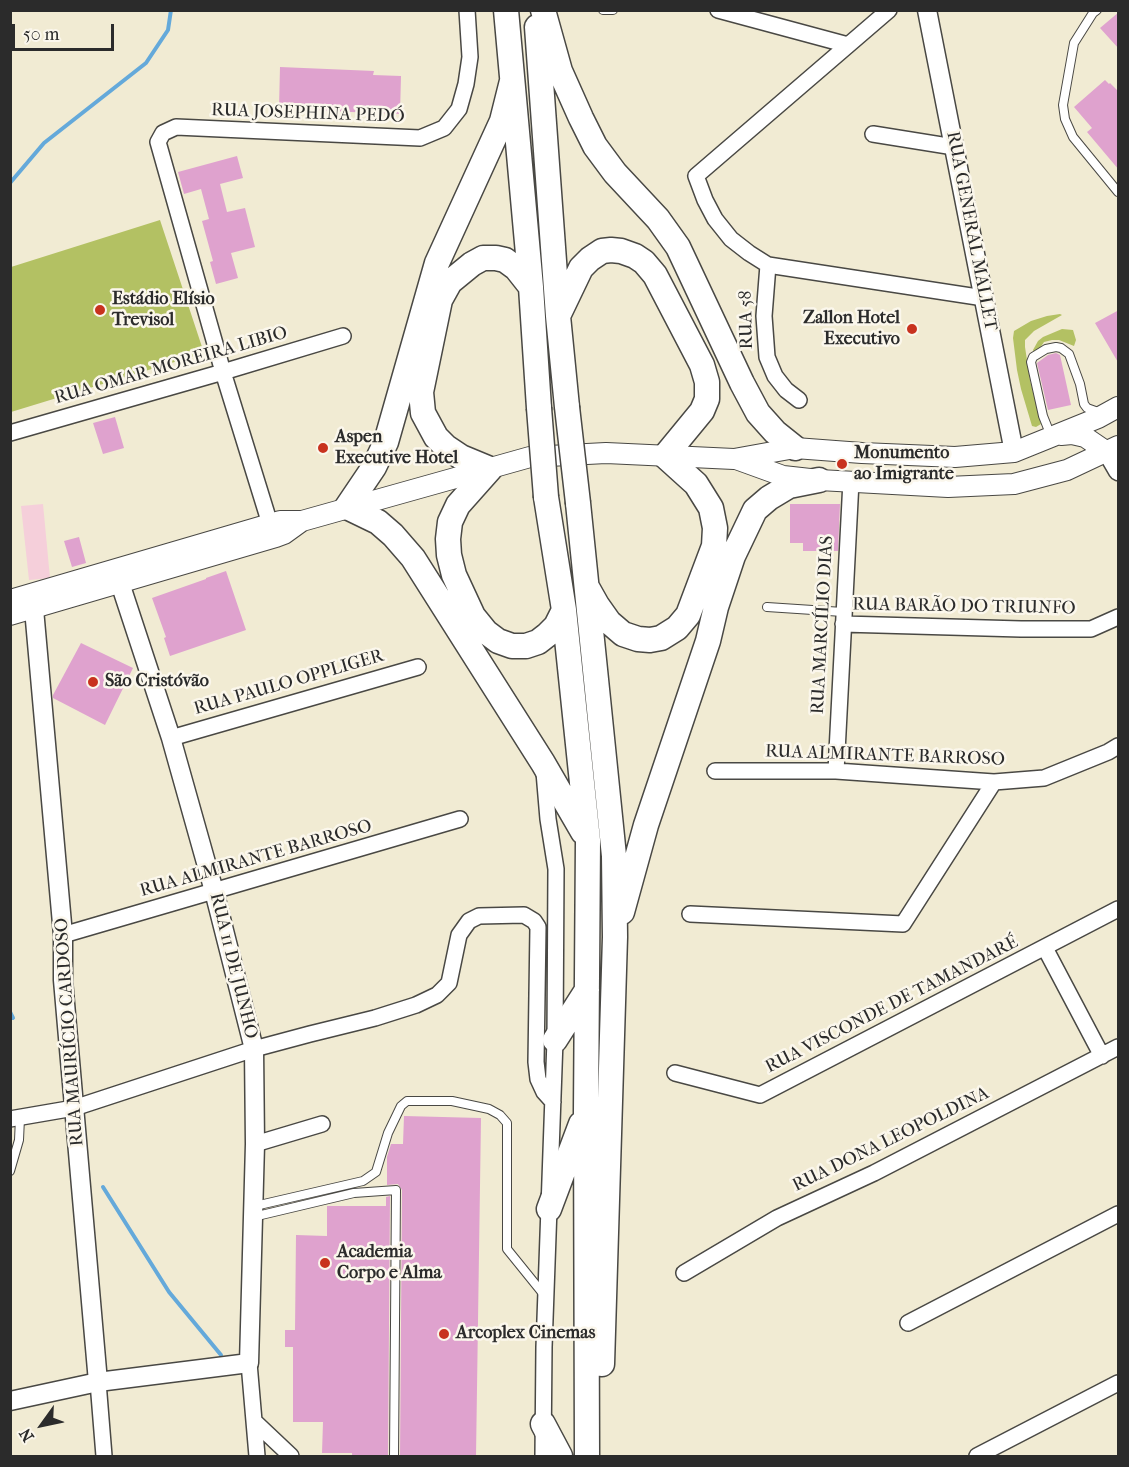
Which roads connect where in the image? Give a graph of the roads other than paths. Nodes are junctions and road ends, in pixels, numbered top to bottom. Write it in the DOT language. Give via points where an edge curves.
graph roads {
  1 [pos="467,10"];
  2 [pos="506,10"];
  3 [pos="536,10"];
  4 [pos="543,10"];
  5 [pos="603,10"];
  6 [pos="613,10"];
  7 [pos="718,10"];
  8 [pos="889,10"];
  9 [pos="927,10"];
  10 [pos="1097,10"];
  11 [pos="849,45"];
  12 [pos="512,81"];
  13 [pos="873,134"];
  14 [pos="954,147"];
  15 [pos="1119,192"];
  16 [pos="768,265"];
  17 [pos="531,288"];
  18 [pos="984,298"];
  19 [pos="558,316"];
  20 [pos="343,336"];
  21 [pos="224,372"];
  22 [pos="799,400"];
  23 [pos="1112,410"];
  24 [pos="10,433"];
  25 [pos="1053,436"];
  26 [pos="795,448"];
  27 [pos="1113,449"];
  28 [pos="1014,452"];
  29 [pos="891,454"];
  30 [pos="665,456"];
  31 [pos="735,459"];
  32 [pos="490,469"];
  33 [pos="1119,471"];
  34 [pos="819,480"];
  35 [pos="850,481"];
  36 [pos="948,487"];
  37 [pos="347,507"];
  38 [pos="302,520"];
  39 [pos="270,524"];
  40 [pos="120,583"];
  41 [pos="585,584"];
  42 [pos="10,600"];
  43 [pos="767,607"];
  44 [pos="34,609"];
  45 [pos="564,610"];
  46 [pos="10,615"];
  47 [pos="1119,617"];
  48 [pos="843,618"];
  49 [pos="418,666"];
  50 [pos="171,738"];
  51 [pos="1119,746"];
  52 [pos="543,763"];
  53 [pos="715,771"];
  54 [pos="836,771"];
  55 [pos="994,782"];
  56 [pos="460,819"];
  57 [pos="588,840"];
  58 [pos="214,891"];
  59 [pos="1119,909"];
  60 [pos="690,914"];
  61 [pos="63,935"];
  62 [pos="615,937"];
  63 [pos="1046,948"];
  64 [pos="587,990"];
  65 [pos="555,1041"];
  66 [pos="1119,1047"];
  67 [pos="254,1049"];
  68 [pos="1102,1056"];
  69 [pos="675,1073"];
  70 [pos="553,1102"];
  71 [pos="74,1108"];
  72 [pos="586,1111"];
  73 [pos="15,1118"];
  74 [pos="322,1124"];
  75 [pos="255,1144"];
  76 [pos="10,1171"];
  77 [pos="549,1209"];
  78 [pos="253,1212"];
  79 [pos="1119,1214"];
  80 [pos="684,1273"];
  81 [pos="546,1297"];
  82 [pos="908,1323"];
  83 [pos="249,1363"];
  84 [pos="98,1382"];
  85 [pos="1119,1383"];
  86 [pos="10,1401"];
  87 [pos="255,1422"];
  88 [pos="543,1424"];
  89 [pos="104,1456"];
  90 [pos="257,1456"];
  91 [pos="291,1456"];
  92 [pos="394,1456"];
  93 [pos="543,1456"];
  94 [pos="560,1456"];
  95 [pos="587,1456"];
  96 [pos="600,1456"];
  97 [pos="977,1456"];
  1 -- 21 [label="street, RUA JOSEPHINA PEDÓ" via="470,57 459,109 444,128 420,138 176,128 164,133 158,142"];
  2 -- 12 [label="highway"];
  3 -- 19 [label="highway"];
  4 -- 26 [label="highway" via="560,71 596,146 678,248 758,413"];
  5 -- 6 [label="lane"];
  7 -- 11 [label="street"];
  8 -- 11 [label="street"];
  9 -- 14 [label="street, RUA GENERAL MALLET"];
  10 -- 15 [label="lane" via="1074,43 1063,105 1073,137"];
  11 -- 16 [label="street" via="696,176 705,200 731,239"];
  12 -- 17 [label="highway"];
  12 -- 37 [label="highway" via="502,121 437,263 386,442"];
  13 -- 14 [label="street"];
  14 -- 18 [label="street, RUA GENERAL MALLET"];
  16 -- 18 [label="street"];
  16 -- 22 [label="street, RUA 58" via="764,316 767,357 775,376"];
  17 -- 32 [label="highway" via="505,260 483,258 450,282 440,300 420,392 423,413 446,447"];
  17 -- 45 [label="highway, bridge" via="546,497"];
  18 -- 28 [label="street, RUA GENERAL MALLET"];
  19 -- 30 [label="highway" via="581,268 602,251 635,256 655,276 702,365 708,399"];
  19 -- 41 [label="highway, bridge"];
  20 -- 21 [label="street, RUA OMAR MOREIRA LIBIO"];
  21 -- 24 [label="street, RUA OMAR MOREIRA LIBIO"];
  21 -- 39 [label="street"];
  23 -- 25 [label="main road"];
  23 -- 25 [label="lane" via="1094,412 1087,408 1069,354 1061,348 1046,349 1031,362 1043,416"];
  25 -- 27 [label="main road" via="1072,434"];
  25 -- 28 [label="main road"];
  26 -- 29 [label="main road"];
  26 -- 31 [label="main road"];
  27 -- 33 [label="street"];
  27 -- 36 [label="main road" via="1067,470 1014,484"];
  28 -- 29 [label="main road" via="955,457"];
  28 -- 36 [label="main road" via="1012,467 1006,472"];
  29 -- 35 [label="main road" via="857,467"];
  30 -- 31 [label="main road"];
  30 -- 32 [label="main road" via="606,453 530,457"];
  30 -- 41 [label="highway" via="696,484 711,508 715,528 714,546 688,615 661,638 650,640 624,634 609,622"];
  31 -- 34 [label="main road" via="783,476"];
  32 -- 37 [label="main road"];
  32 -- 45 [label="highway" via="459,505 450,522 448,539 454,575 473,616 498,641 526,646 547,635"];
  34 -- 35 [label="main road"];
  34 -- 62 [label="highway" via="789,486 755,510 733,556 646,825"];
  35 -- 36 [label="main road"];
  35 -- 48 [label="street, RUA MARCÍLIO DIAS"];
  37 -- 38 [label="main road"];
  37 -- 52 [label="highway" via="378,522 413,558"];
  38 -- 39 [label="main road"];
  38 -- 40 [label="main road" via="276,537"];
  39 -- 42 [label="main road"];
  40 -- 44 [label="main road"];
  40 -- 50 [label="street, RUA 11 DE JUNHO"];
  41 -- 62 [label="highway" via="614,856"];
  43 -- 48 [label="lane"];
  44 -- 46 [label="main road"];
  44 -- 61 [label="street, RUA MAURÍCIO CARDOSO"];
  45 -- 57 [label="highway"];
  47 -- 48 [label="street, RUA BARÃO DO TRIUNFO" via="1091,629 1021,629"];
  48 -- 54 [label="street, RUA MARCÍLIO DIAS"];
  49 -- 50 [label="street, RUA PAULO OPPLIGER"];
  50 -- 58 [label="street, RUA 11 DE JUNHO"];
  51 -- 55 [label="street, RUA ALMIRANTE BARROSO" via="1044,777"];
  52 -- 57 [label="highway"];
  52 -- 65 [label="street" via="556,869"];
  53 -- 54 [label="street, RUA ALMIRANTE BARROSO"];
  54 -- 55 [label="street, RUA ALMIRANTE BARROSO"];
  55 -- 60 [label="street" via="903,924"];
  56 -- 58 [label="street, RUA ALMIRANTE BARROSO"];
  57 -- 64 [label="highway"];
  58 -- 61 [label="street, RUA ALMIRANTE BARROSO"];
  58 -- 67 [label="street, RUA 11 DE JUNHO"];
  59 -- 63 [label="street, RUA VISCONDE DE TAMANDARÉ"];
  61 -- 71 [label="street, RUA MAURÍCIO CARDOSO"];
  62 -- 96 [label="highway"];
  63 -- 68 [label="street"];
  63 -- 69 [label="street, RUA VISCONDE DE TAMANDARÉ" via="760,1095"];
  64 -- 65 [label="highway"];
  64 -- 72 [label="highway"];
  65 -- 70 [label="street"];
  66 -- 68 [label="street, RUA DONA LEOPOLDINA"];
  67 -- 70 [label="street" via="416,1005 450,983 459,934 469,921 479,916 524,915 538,927 536,1062 538,1079"];
  67 -- 71 [label="street"];
  67 -- 75 [label="street, RUA 11 DE JUNHO"];
  68 -- 80 [label="street, RUA DONA LEOPOLDINA" via="777,1218"];
  70 -- 77 [label="street"];
  71 -- 73 [label="street"];
  71 -- 84 [label="street, RUA MAURÍCIO CARDOSO"];
  72 -- 77 [label="highway"];
  72 -- 95 [label="highway"];
  73 -- 76 [label="lane" via="18,1140"];
  74 -- 75 [label="street"];
  75 -- 78 [label="street, RUA 11 DE JUNHO"];
  77 -- 81 [label="street"];
  78 -- 81 [label="lane" via="363,1181 376,1172 387,1133 407,1101 452,1101 489,1109 507,1123 507,1249"];
  78 -- 83 [label="street, RUA 11 DE JUNHO"];
  78 -- 92 [label="lane" via="354,1193 396,1190"];
  79 -- 82 [label="street"];
  81 -- 88 [label="street"];
  83 -- 84 [label="street"];
  83 -- 87 [label="street"];
  84 -- 86 [label="street"];
  84 -- 89 [label="street, RUA MAURÍCIO CARDOSO"];
  85 -- 97 [label="street"];
  87 -- 90 [label="street"];
  87 -- 91 [label="street"];
  88 -- 93 [label="street"];
  88 -- 94 [label="highway"];
}
